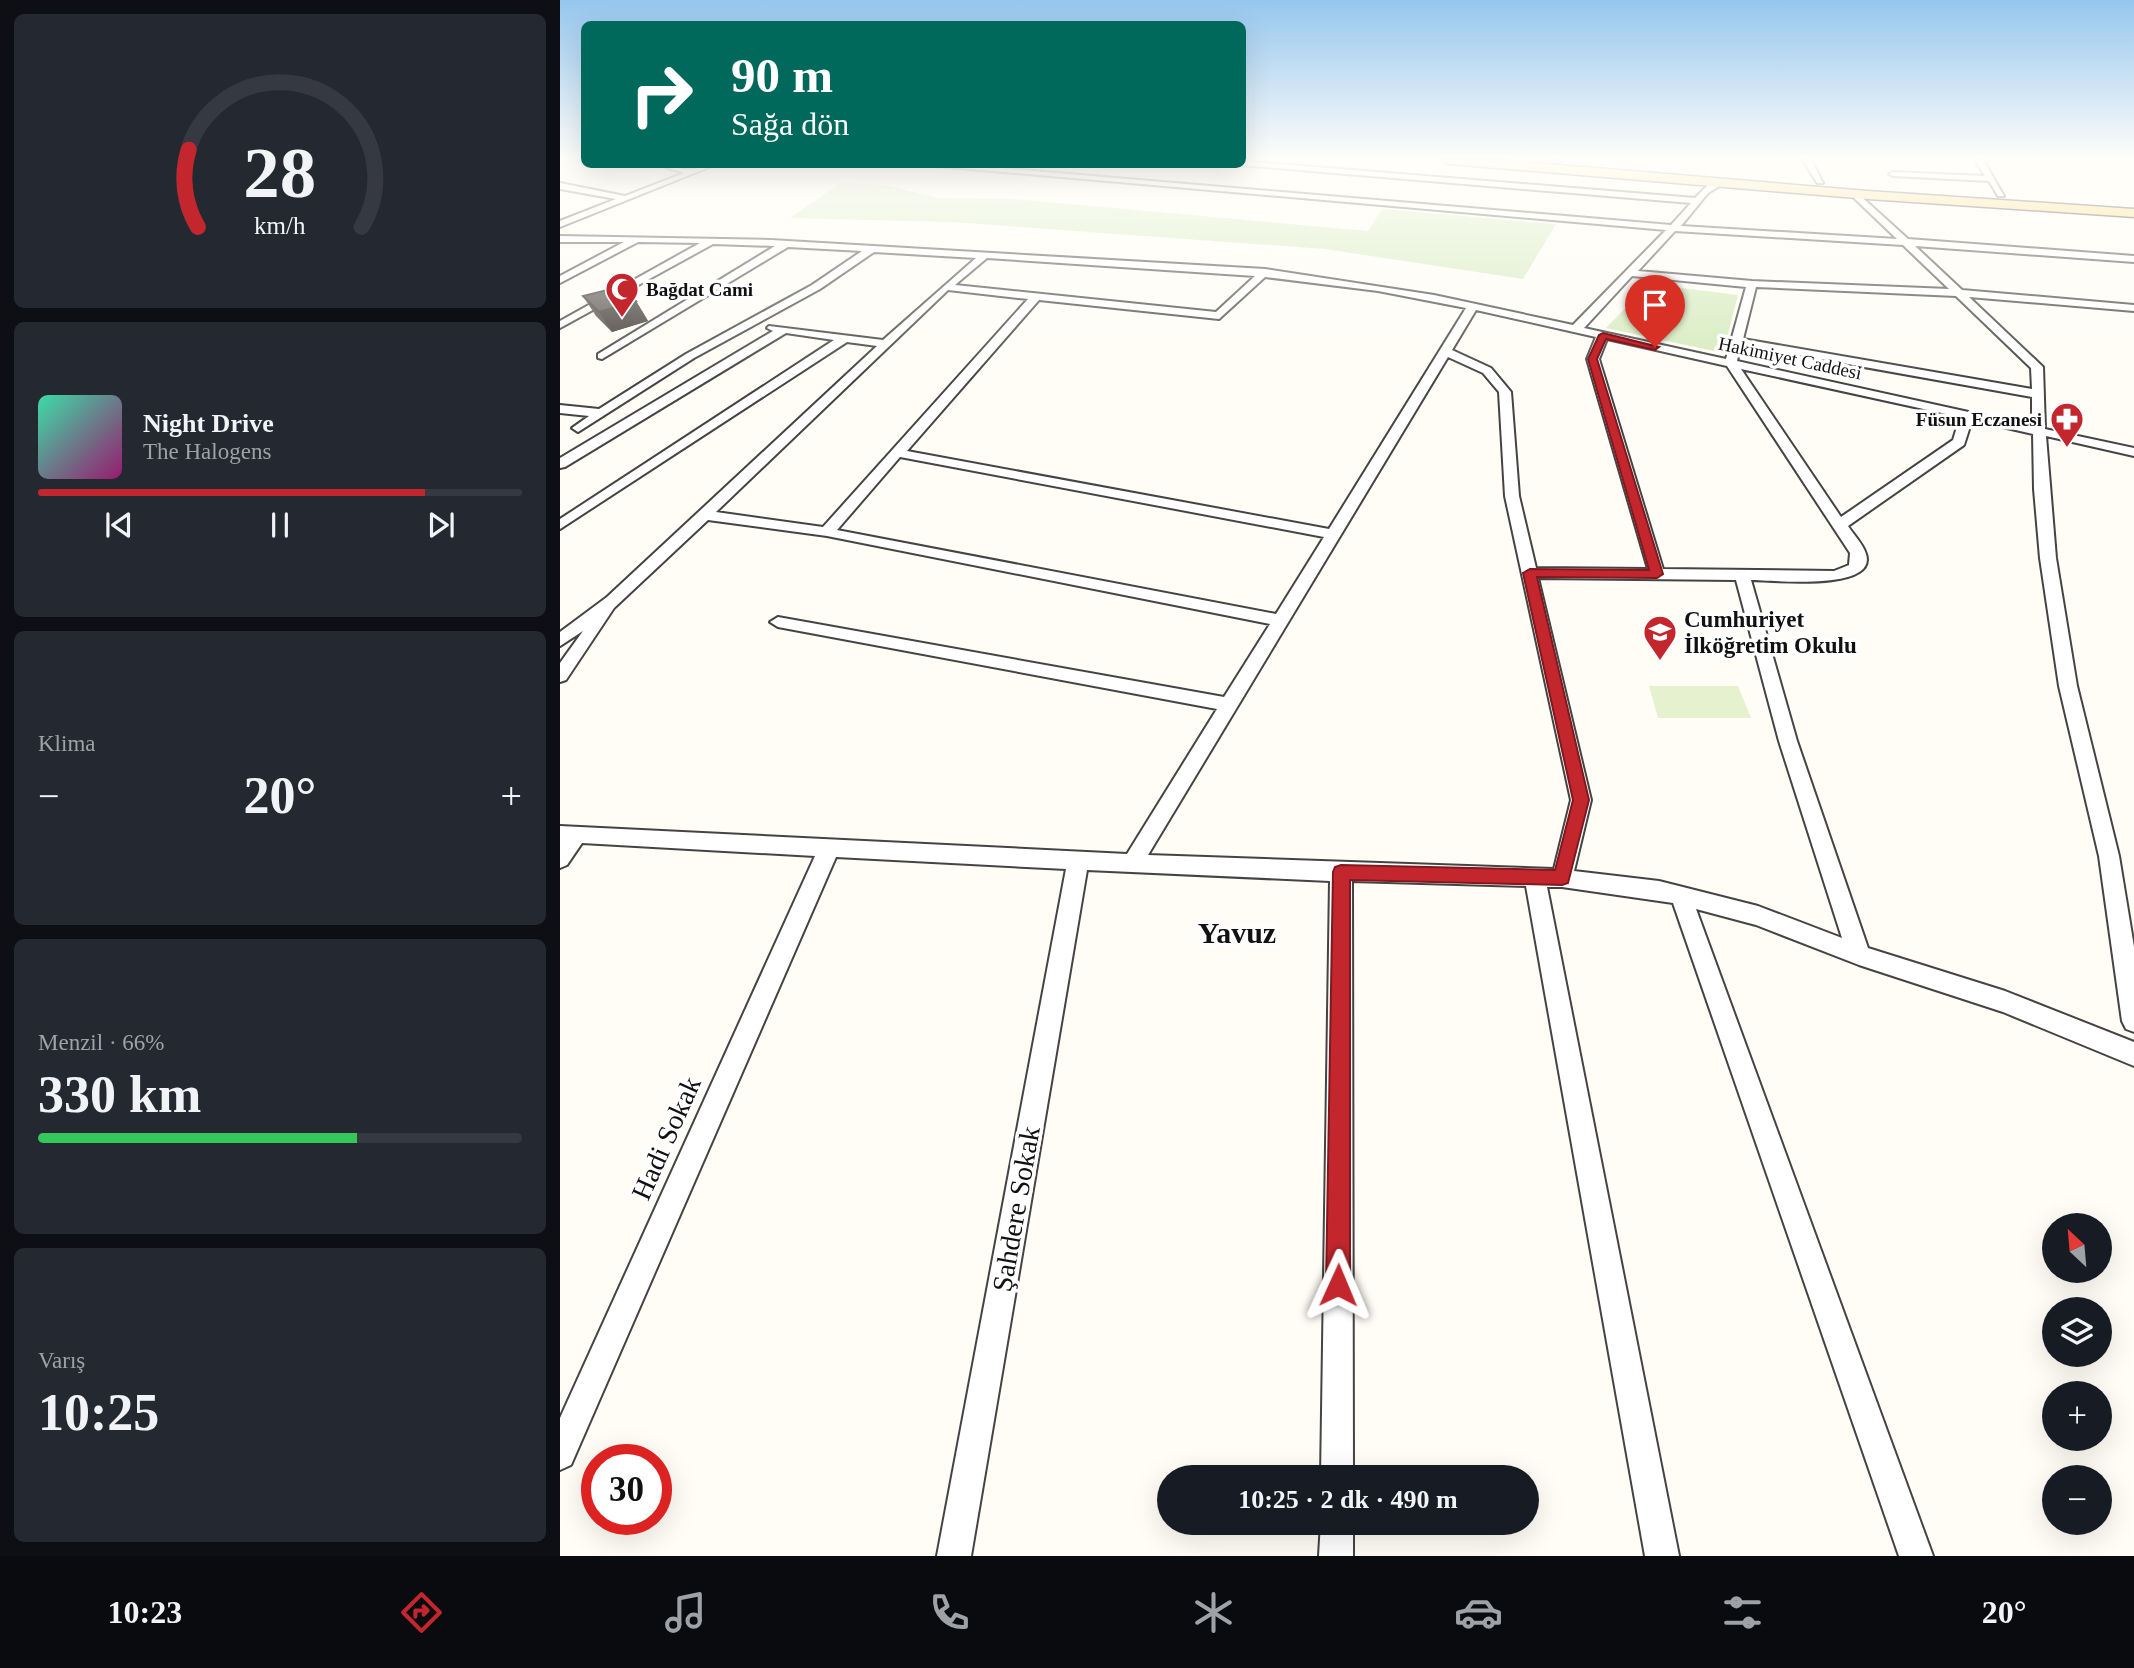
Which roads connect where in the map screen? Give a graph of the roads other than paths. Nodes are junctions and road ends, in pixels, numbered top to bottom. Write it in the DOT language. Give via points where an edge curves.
graph roads {
  1 [pos="1668,233"];
  2 [pos="1749,233"];
  3 [pos="1895,233"];
  4 [pos="589,238"];
  5 [pos="560,239"];
  6 [pos="635,240"];
  7 [pos="710,242"];
  8 [pos="1905,242"];
  9 [pos="786,244"];
  10 [pos="570,248"];
  11 [pos="872,249"];
  12 [pos="985,256"];
  13 [pos="2134,259"];
  14 [pos="1265,272"];
  15 [pos="1629,272"];
  16 [pos="560,280"];
  17 [pos="1752,284"];
  18 [pos="946,287"];
  19 [pos="1959,293"];
  20 [pos="1035,298"];
  21 [pos="1472,306"];
  22 [pos="2134,308"];
  23 [pos="560,325"];
  24 [pos="747,325"];
  25 [pos="783,330"];
  26 [pos="1576,330"];
  27 [pos="1603,335"];
  28 [pos="845,338"];
  29 [pos="1737,341"];
  30 [pos="887,344"];
  31 [pos="1445,352"];
  32 [pos="602,356"];
  33 [pos="1731,363"];
  34 [pos="2038,394"];
  35 [pos="560,409"];
  36 [pos="601,413"];
  37 [pos="1966,415"];
  38 [pos="578,428"];
  39 [pos="2039,431"];
  40 [pos="2134,452"];
  41 [pos="898,453"];
  42 [pos="560,464"];
  43 [pos="705,515"];
  44 [pos="560,525"];
  45 [pos="1840,525"];
  46 [pos="827,532"];
  47 [pos="1335,535"];
  48 [pos="1530,573"];
  49 [pos="1657,574"];
  50 [pos="1742,575"];
  51 [pos="613,601"];
  52 [pos="1282,621"];
  53 [pos="778,622"];
  54 [pos="560,640"];
  55 [pos="560,676"];
  56 [pos="1230,705"];
  57 [pos="568,834"];
  58 [pos="829,848"];
  59 [pos="560,859"];
  60 [pos="1078,861"];
  61 [pos="1132,864"];
  62 [pos="1341,872"];
  63 [pos="1535,877"];
  64 [pos="1562,878"];
  65 [pos="1681,895"];
  66 [pos="1859,955"];
  67 [pos="2134,1021"];
  68 [pos="2134,1054"];
  69 [pos="560,1454"];
  70 [pos="1337,1465"];
  71 [pos="1337,1535"];
  72 [pos="954,1556"];
  73 [pos="1336,1556"];
  74 [pos="1662,1556"];
  75 [pos="1916,1556"];
  1 -- 15 [label="street"];
  2 -- 8 [label="street"];
  3 -- 8 [label="street"];
  4 -- 5 [label="street, Hakimiyet Caddesi"];
  4 -- 6 [label="street, Hakimiyet Caddesi"];
  4 -- 10 [label="street"];
  6 -- 7 [label="street, Hakimiyet Caddesi"];
  6 -- 16 [label="street"];
  7 -- 9 [label="street, Hakimiyet Caddesi"];
  7 -- 23 [label="street"];
  8 -- 13 [label="street"];
  8 -- 19 [label="street"];
  9 -- 11 [label="street, Hakimiyet Caddesi"];
  9 -- 32 [label="street"];
  11 -- 12 [label="street, Hakimiyet Caddesi"];
  11 -- 24 [label="street"];
  12 -- 14 [label="street, Hakimiyet Caddesi"];
  12 -- 18 [label="street"];
  14 -- 20 [label="street" via="1219,316"];
  14 -- 21 [label="street, Hakimiyet Caddesi"];
  15 -- 17 [label="street"];
  15 -- 26 [label="street"];
  17 -- 19 [label="street"];
  17 -- 29 [label="street"];
  18 -- 20 [label="street"];
  18 -- 30 [label="street"];
  19 -- 22 [label="street"];
  19 -- 34 [label="street" via="2037,367"];
  20 -- 41 [label="street"];
  21 -- 26 [label="street, Hakimiyet Caddesi"];
  21 -- 31 [label="street"];
  24 -- 25 [label="street"];
  24 -- 36 [label="street"];
  25 -- 28 [label="street"];
  25 -- 42 [label="street"];
  26 -- 27 [label="street, Hakimiyet Caddesi"];
  27 -- 33 [label="street, Hakimiyet Caddesi"];
  27 -- 49 [label="street" via="1592,359"];
  28 -- 30 [label="street"];
  28 -- 44 [label="street"];
  29 -- 33 [label="street"];
  29 -- 34 [label="street"];
  30 -- 43 [label="street"];
  31 -- 47 [label="street"];
  31 -- 48 [label="street" via="1485,369 1505,392 1512,496"];
  33 -- 37 [label="street, Hakimiyet Caddesi"];
  33 -- 45 [label="street"];
  34 -- 39 [label="street"];
  35 -- 36 [label="street"];
  36 -- 38 [label="street"];
  37 -- 39 [label="street, Hakimiyet Caddesi"];
  37 -- 45 [label="street" via="1959,442"];
  39 -- 40 [label="street, Hakimiyet Caddesi"];
  39 -- 67 [label="street" via="2041,489 2068,686 2109,856"];
  41 -- 46 [label="street"];
  41 -- 47 [label="street"];
  43 -- 46 [label="street"];
  43 -- 51 [label="street"];
  45 -- 50 [label="street" via="1858,553 1858,564 1850,572 1834,576"];
  46 -- 52 [label="street"];
  47 -- 52 [label="street"];
  48 -- 49 [label="street"];
  48 -- 64 [label="street" via="1581,800"];
  49 -- 50 [label="street"];
  50 -- 66 [label="street" via="1788,741"];
  51 -- 54 [label="street"];
  51 -- 55 [label="street"];
  52 -- 56 [label="street"];
  53 -- 56 [label="street"];
  56 -- 61 [label="street"];
  57 -- 58 [label="street"];
  57 -- 59 [label="street"];
  58 -- 60 [label="street"];
  58 -- 69 [label="street, Hadi Sokak"];
  60 -- 61 [label="street"];
  60 -- 72 [label="street, Şahdere Sokak"];
  61 -- 62 [label="street"];
  62 -- 63 [label="street"];
  62 -- 70 [label="street"];
  63 -- 64 [label="street"];
  63 -- 74 [label="street"];
  64 -- 65 [label="street"];
  65 -- 66 [label="street" via="1758,916"];
  65 -- 75 [label="street"];
  66 -- 68 [label="street" via="2005,1002"];
  71 -- 73 [label="street"];
}
